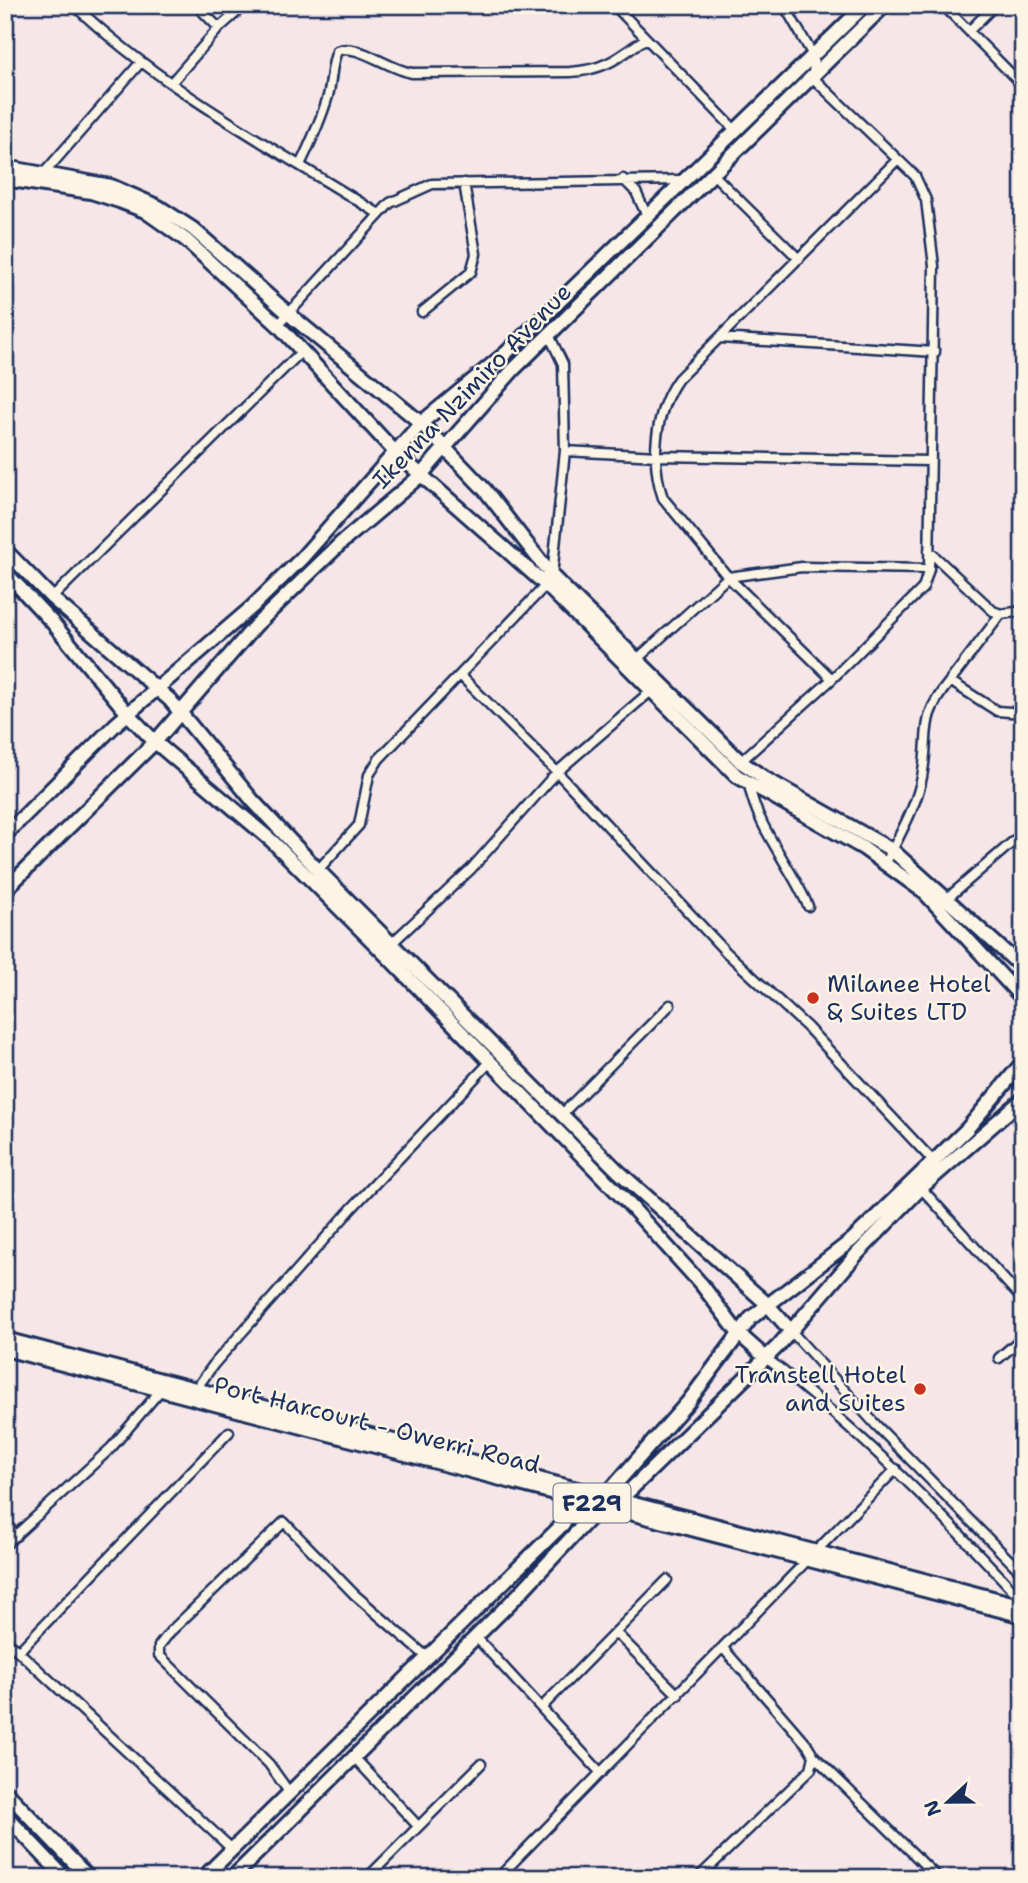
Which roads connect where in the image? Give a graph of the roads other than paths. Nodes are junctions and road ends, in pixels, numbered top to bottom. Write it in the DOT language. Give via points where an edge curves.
graph roads {
  1 [pos="74,5"];
  2 [pos="196,5"];
  3 [pos="245,5"];
  4 [pos="614,5"];
  5 [pos="784,5"];
  6 [pos="865,5"];
  7 [pos="885,5"];
  8 [pos="943,5"];
  9 [pos="995,5"];
  10 [pos="219,28"];
  11 [pos="969,31"];
  12 [pos="646,38"];
  13 [pos="814,57"];
  14 [pos="141,62"];
  15 [pos="813,79"];
  16 [pos="171,83"];
  17 [pos="1023,86"];
  18 [pos="736,131"];
  19 [pos="897,160"];
  20 [pos="300,165"];
  21 [pos="5,167"];
  22 [pos="46,172"];
  23 [pos="714,175"];
  24 [pos="5,179"];
  25 [pos="623,179"];
  26 [pos="681,180"];
  27 [pos="464,183"];
  28 [pos="379,214"];
  29 [pos="647,216"];
  30 [pos="799,259"];
  31 [pos="422,312"];
  32 [pos="290,315"];
  33 [pos="278,325"];
  34 [pos="548,335"];
  35 [pos="720,338"];
  36 [pos="302,351"];
  37 [pos="934,352"];
  38 [pos="421,423"];
  39 [pos="446,448"];
  40 [pos="394,451"];
  41 [pos="565,451"];
  42 [pos="657,456"];
  43 [pos="929,461"];
  44 [pos="420,476"];
  45 [pos="5,550"];
  46 [pos="929,551"];
  47 [pos="929,569"];
  48 [pos="5,572"];
  49 [pos="728,578"];
  50 [pos="549,581"];
  51 [pos="52,598"];
  52 [pos="1023,611"];
  53 [pos="1002,614"];
  54 [pos="636,660"];
  55 [pos="460,676"];
  56 [pos="832,679"];
  57 [pos="950,681"];
  58 [pos="156,686"];
  59 [pos="651,691"];
  60 [pos="182,713"];
  61 [pos="1023,713"];
  62 [pos="128,714"];
  63 [pos="155,741"];
  64 [pos="736,766"];
  65 [pos="557,772"];
  66 [pos="749,785"];
  67 [pos="1023,832"];
  68 [pos="5,835"];
  69 [pos="892,850"];
  70 [pos="886,863"];
  71 [pos="318,870"];
  72 [pos="5,890"];
  73 [pos="942,902"];
  74 [pos="808,906"];
  75 [pos="393,943"];
  76 [pos="1023,968"];
  77 [pos="1023,999"];
  78 [pos="670,1005"];
  79 [pos="490,1062"];
  80 [pos="1023,1062"];
  81 [pos="1023,1099"];
  82 [pos="561,1115"];
  83 [pos="934,1162"];
  84 [pos="921,1188"];
  85 [pos="1023,1300"];
  86 [pos="767,1304"];
  87 [pos="791,1331"];
  88 [pos="739,1334"];
  89 [pos="1023,1337"];
  90 [pos="5,1339"];
  91 [pos="5,1349"];
  92 [pos="766,1358"];
  93 [pos="999,1358"];
  94 [pos="196,1389"];
  95 [pos="160,1391"];
  96 [pos="229,1432"];
  97 [pos="896,1469"];
  98 [pos="576,1498"];
  99 [pos="603,1500"];
  100 [pos="620,1500"];
  101 [pos="5,1524"];
  102 [pos="16,1536"];
  103 [pos="5,1545"];
  104 [pos="810,1556"];
  105 [pos="1023,1574"];
  106 [pos="667,1580"];
  107 [pos="1023,1604"];
  108 [pos="1023,1616"];
  109 [pos="616,1633"];
  110 [pos="476,1637"];
  111 [pos="5,1639"];
  112 [pos="723,1648"];
  113 [pos="19,1651"];
  114 [pos="427,1657"];
  115 [pos="678,1695"];
  116 [pos="541,1708"];
  117 [pos="353,1756"];
  118 [pos="814,1756"];
  119 [pos="481,1764"];
  120 [pos="601,1773"];
  121 [pos="5,1791"];
  122 [pos="289,1792"];
  123 [pos="5,1815"];
  124 [pos="418,1826"];
  125 [pos="232,1849"];
  126 [pos="65,1878"];
  127 [pos="89,1878"];
  128 [pos="203,1878"];
  129 [pos="232,1878"];
  130 [pos="367,1878"];
  131 [pos="498,1878"];
  132 [pos="698,1878"];
  133 [pos="938,1878"];
  1 -- 14 [label="street"];
  2 -- 10 [label="street"];
  3 -- 10 [label="street"];
  4 -- 12 [label="street"];
  5 -- 13 [label="street"];
  6 -- 13 [label="street, Ikenna Nzimiro Avenue"];
  7 -- 15 [label="street, Ikenna Nzimiro Avenue"];
  8 -- 11 [label="street"];
  9 -- 11 [label="street"];
  10 -- 16 [label="street"];
  11 -- 17 [label="street"];
  12 -- 18 [label="street"];
  12 -- 20 [label="street" via="609,65 570,72 412,73 345,48 337,51 317,130"];
  13 -- 15 [label="street"];
  13 -- 18 [label="street, Ikenna Nzimiro Avenue"];
  14 -- 16 [label="street"];
  14 -- 22 [label="street"];
  15 -- 19 [label="street"];
  15 -- 23 [label="street, Ikenna Nzimiro Avenue"];
  16 -- 20 [label="street"];
  18 -- 26 [label="street, Ikenna Nzimiro Avenue"];
  19 -- 30 [label="street"];
  19 -- 37 [label="street" via="915,176 926,200 934,266"];
  20 -- 28 [label="street"];
  21 -- 22 [label="street"];
  22 -- 32 [label="street" via="111,186 159,206 193,229"];
  23 -- 30 [label="street"];
  23 -- 34 [label="street, Ikenna Nzimiro Avenue"];
  24 -- 33 [label="street" via="91,192 145,211 195,247"];
  25 -- 26 [label="street"];
  25 -- 27 [label="street"];
  25 -- 29 [label="street" via="636,192"];
  26 -- 29 [label="street, Ikenna Nzimiro Avenue"];
  27 -- 28 [label="street" via="432,184 390,203"];
  27 -- 31 [label="street" via="476,254 471,272"];
  28 -- 32 [label="street"];
  29 -- 38 [label="street, Ikenna Nzimiro Avenue" via="506,353"];
  30 -- 35 [label="street"];
  32 -- 33 [label="street"];
  32 -- 38 [label="street"];
  33 -- 36 [label="street"];
  34 -- 39 [label="street, Ikenna Nzimiro Avenue"];
  34 -- 41 [label="street" via="563,364"];
  35 -- 37 [label="street"];
  35 -- 42 [label="street" via="666,395 659,414"];
  36 -- 40 [label="street"];
  36 -- 51 [label="street"];
  37 -- 43 [label="street"];
  38 -- 39 [label="street"];
  38 -- 40 [label="street, Ikenna Nzimiro Avenue"];
  39 -- 44 [label="street, Ikenna Nzimiro Avenue"];
  39 -- 50 [label="street" via="485,490"];
  40 -- 44 [label="street"];
  40 -- 58 [label="street, Ikenna Nzimiro Avenue" via="291,569"];
  41 -- 42 [label="street"];
  41 -- 50 [label="street"];
  42 -- 43 [label="street"];
  42 -- 49 [label="street" via="663,498"];
  43 -- 46 [label="street"];
  44 -- 50 [label="street"];
  44 -- 60 [label="street, Ikenna Nzimiro Avenue" via="303,579"];
  45 -- 51 [label="street"];
  46 -- 47 [label="street"];
  46 -- 53 [label="street" via="989,608"];
  47 -- 49 [label="street" via="802,567"];
  47 -- 56 [label="street" via="923,588"];
  48 -- 62 [label="street"];
  49 -- 54 [label="street"];
  49 -- 56 [label="street"];
  50 -- 54 [label="street"];
  50 -- 55 [label="street"];
  50 -- 59 [label="street"];
  51 -- 58 [label="street"];
  52 -- 53 [label="street"];
  53 -- 57 [label="street"];
  54 -- 64 [label="street"];
  55 -- 65 [label="street"];
  55 -- 71 [label="street" via="379,759 369,775 359,825"];
  56 -- 64 [label="street"];
  57 -- 61 [label="street" via="997,711"];
  57 -- 69 [label="street" via="927,716 922,778"];
  58 -- 60 [label="street"];
  58 -- 62 [label="street, Ikenna Nzimiro Avenue"];
  59 -- 64 [label="street"];
  59 -- 65 [label="street"];
  60 -- 63 [label="street, Ikenna Nzimiro Avenue"];
  60 -- 71 [label="street"];
  62 -- 63 [label="street"];
  62 -- 68 [label="street, Ikenna Nzimiro Avenue"];
  63 -- 72 [label="street, Ikenna Nzimiro Avenue"];
  63 -- 79 [label="street" via="272,841"];
  64 -- 66 [label="street"];
  64 -- 69 [label="street"];
  65 -- 75 [label="street" via="471,869"];
  65 -- 83 [label="street" via="726,952 807,1027"];
  66 -- 70 [label="street"];
  66 -- 74 [label="street" via="760,822 794,874"];
  67 -- 73 [label="street"];
  69 -- 70 [label="street"];
  69 -- 73 [label="street"];
  70 -- 73 [label="street"];
  71 -- 75 [label="street"];
  73 -- 76 [label="street"];
  73 -- 77 [label="street"];
  75 -- 82 [label="street"];
  78 -- 82 [label="street"];
  79 -- 88 [label="street" via="626,1201 702,1285"];
  79 -- 94 [label="street" via="352,1208"];
  80 -- 83 [label="street"];
  81 -- 84 [label="street"];
  82 -- 86 [label="street"];
  83 -- 86 [label="street" via="838,1252"];
  84 -- 85 [label="street"];
  84 -- 87 [label="street"];
  86 -- 87 [label="street"];
  86 -- 88 [label="street"];
  87 -- 92 [label="street"];
  87 -- 105 [label="street"];
  88 -- 92 [label="street"];
  88 -- 99 [label="street" via="688,1402"];
  89 -- 93 [label="street"];
  90 -- 94 [label="street, Port Harcourt - Owerri Road / F229"];
  91 -- 95 [label="street, Port Harcourt - Owerri Road / F229"];
  92 -- 97 [label="street" via="829,1406"];
  92 -- 100 [label="street"];
  94 -- 99 [label="street, Port Harcourt - Owerri Road / F229"];
  95 -- 98 [label="street, Port Harcourt - Owerri Road / F229"];
  95 -- 102 [label="street" via="111,1448"];
  96 -- 113 [label="street"];
  97 -- 104 [label="street"];
  97 -- 107 [label="street"];
  98 -- 99 [label="street, Port Harcourt - Owerri Road / F229"];
  98 -- 114 [label="street" via="563,1524"];
  99 -- 100 [label="street, Port Harcourt - Owerri Road / F229"];
  99 -- 104 [label="street, Port Harcourt - Owerri Road / F229"];
  99 -- 110 [label="street"];
  100 -- 104 [label="street, Port Harcourt - Owerri Road / F229"];
  101 -- 102 [label="street"];
  102 -- 103 [label="street"];
  104 -- 107 [label="street, Port Harcourt - Owerri Road / F229"];
  104 -- 108 [label="street, Port Harcourt - Owerri Road / F229"];
  104 -- 112 [label="street"];
  106 -- 109 [label="street"];
  109 -- 115 [label="street"];
  109 -- 116 [label="street"];
  110 -- 116 [label="street"];
  110 -- 117 [label="street"];
  111 -- 113 [label="street"];
  112 -- 115 [label="street"];
  112 -- 118 [label="street"];
  113 -- 125 [label="street"];
  114 -- 122 [label="street"];
  114 -- 122 [label="street" via="355,1595 284,1521 170,1632 159,1646 159,1656 269,1764"];
  115 -- 120 [label="street"];
  116 -- 120 [label="street"];
  117 -- 124 [label="street"];
  117 -- 129 [label="street"];
  118 -- 132 [label="street" via="811,1769"];
  118 -- 133 [label="street"];
  119 -- 124 [label="street"];
  120 -- 131 [label="street"];
  121 -- 127 [label="street"];
  122 -- 125 [label="street"];
  123 -- 126 [label="street"];
  124 -- 130 [label="street"];
  125 -- 128 [label="street"];
}
